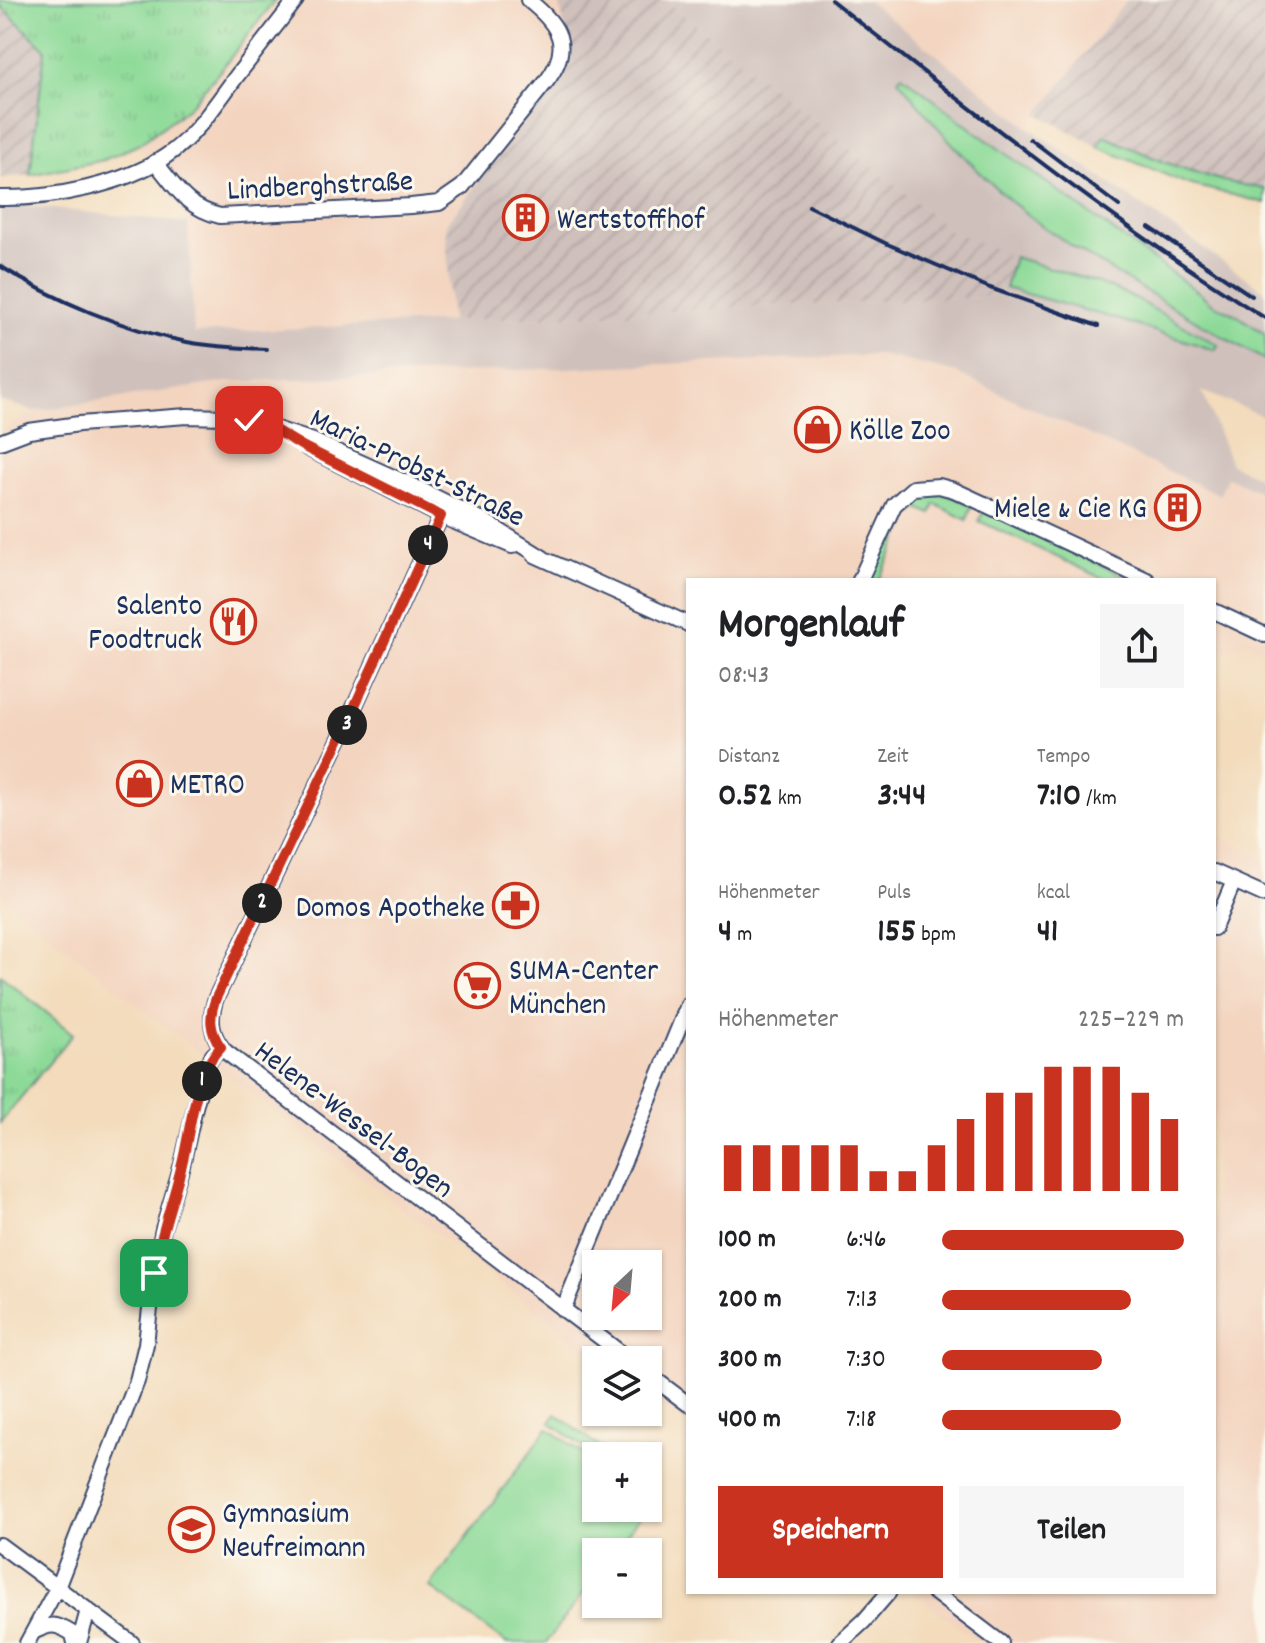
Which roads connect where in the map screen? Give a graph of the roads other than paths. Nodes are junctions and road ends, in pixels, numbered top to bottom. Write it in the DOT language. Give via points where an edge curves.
graph roads {
  1 [pos="296,0"];
  2 [pos="528,0"];
  3 [pos="155,162"];
  4 [pos="0,198"];
  5 [pos="0,442"];
  6 [pos="444,510"];
  7 [pos="861,578"];
  8 [pos="1143,578"];
  9 [pos="1216,612"];
  10 [pos="686,623"];
  11 [pos="1265,635"];
  12 [pos="1216,873"];
  13 [pos="1234,881"];
  14 [pos="1265,895"];
  15 [pos="1216,923"];
  16 [pos="686,1010"];
  17 [pos="221,1047"];
  18 [pos="563,1310"];
  19 [pos="611,1346"];
  20 [pos="662,1384"];
  21 [pos="686,1402"];
  22 [pos="0,1545"];
  23 [pos="57,1588"];
  24 [pos="887,1594"];
  25 [pos="937,1594"];
  26 [pos="88,1610"];
  27 [pos="30,1638"];
  28 [pos="77,1643"];
  29 [pos="132,1643"];
  30 [pos="840,1643"];
  31 [pos="1001,1643"];
  1 -- 3 [label="street" via="199,126"];
  2 -- 3 [label="street, Lindberghstraße" via="560,35 557,65 470,178 439,203 220,216 188,202"];
  3 -- 4 [label="street" via="80,189"];
  5 -- 6 [label="street, Maria-Probst-Straße" via="29,431 79,424 225,417 313,441"];
  6 -- 10 [label="street, Maria-Probst-Straße" via="482,520 543,558"];
  6 -- 17 [label="street, Helene-Wessel-Bogen" via="216,998 211,1023"];
  7 -- 8 [label="street" via="894,505 913,488 939,486"];
  9 -- 11 [label="street"];
  12 -- 13 [label="street"];
  13 -- 14 [label="street"];
  13 -- 15 [label="street"];
  16 -- 18 [label="street"];
  17 -- 18 [label="street, Helene-Wessel-Bogen"];
  17 -- 23 [label="street" via="205,1069 166,1215 137,1381"];
  18 -- 19 [label="street, Helene-Wessel-Bogen"];
  20 -- 21 [label="street"];
  22 -- 23 [label="street"];
  23 -- 26 [label="street"];
  23 -- 27 [label="street"];
  24 -- 30 [label="street"];
  25 -- 31 [label="street"];
  26 -- 28 [label="street"];
  26 -- 29 [label="street"];
  27 -- 28 [label="street" via="47,1625 57,1626 73,1634"];
}
